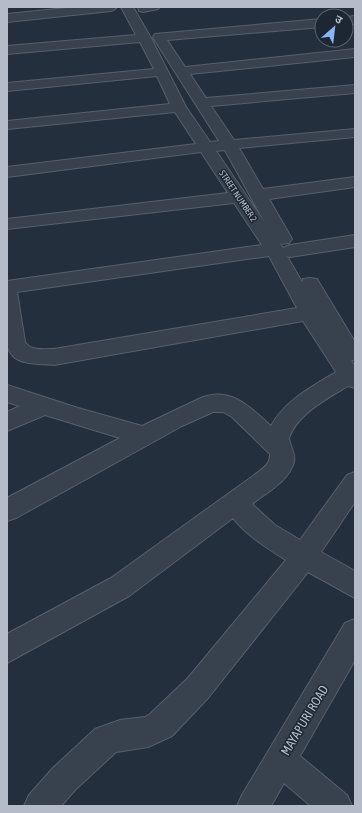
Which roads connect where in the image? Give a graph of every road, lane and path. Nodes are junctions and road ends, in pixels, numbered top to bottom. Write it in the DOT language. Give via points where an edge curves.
graph roads {
  1 [pos="111,7"];
  2 [pos="142,7"];
  3 [pos="7,18"];
  4 [pos="314,24"];
  5 [pos="152,37"];
  6 [pos="7,50"];
  7 [pos="355,53"];
  8 [pos="180,71"];
  9 [pos="162,72"];
  10 [pos="7,87"];
  11 [pos="355,89"];
  12 [pos="202,104"];
  13 [pos="179,107"];
  14 [pos="7,125"];
  15 [pos="355,133"];
  16 [pos="230,145"];
  17 [pos="205,147"];
  18 [pos="7,172"];
  19 [pos="355,182"];
  20 [pos="258,195"];
  21 [pos="239,197"];
  22 [pos="7,224"];
  23 [pos="355,241"];
  24 [pos="282,250"];
  25 [pos="7,288"];
  26 [pos="310,313"];
  27 [pos="352,365"];
  28 [pos="7,393"];
  29 [pos="43,406"];
  30 [pos="7,422"];
  31 [pos="144,436"];
  32 [pos="282,451"];
  33 [pos="355,482"];
  34 [pos="236,502"];
  35 [pos="7,510"];
  36 [pos="304,556"];
  37 [pos="355,585"];
  38 [pos="355,634"];
  39 [pos="7,649"];
  40 [pos="280,760"];
  41 [pos="40,806"];
  42 [pos="254,806"];
  43 [pos="336,806"];
  1 -- 3 [label="street"];
  2 -- 5 [label="street, STREET NUMBER 2"];
  4 -- 5 [label="street"];
  5 -- 6 [label="street"];
  5 -- 8 [label="street"];
  5 -- 9 [label="street, STREET NUMBER 2"];
  7 -- 8 [label="street"];
  8 -- 12 [label="street"];
  9 -- 10 [label="street"];
  9 -- 13 [label="street, STREET NUMBER 2"];
  11 -- 12 [label="street"];
  12 -- 16 [label="street"];
  13 -- 14 [label="street"];
  13 -- 17 [label="street, STREET NUMBER 2"];
  15 -- 16 [label="street"];
  16 -- 17 [label="street"];
  16 -- 20 [label="street"];
  17 -- 18 [label="street"];
  17 -- 21 [label="street, STREET NUMBER 2"];
  19 -- 20 [label="street"];
  20 -- 24 [label="street"];
  21 -- 22 [label="street"];
  21 -- 24 [label="street, STREET NUMBER 2"];
  23 -- 24 [label="street"];
  24 -- 25 [label="street"];
  24 -- 26 [label="street, STREET NUMBER 2"];
  24 -- 27 [label="street" via="346,344"];
  25 -- 26 [label="street" via="15,342 21,352 32,356 54,357"];
  26 -- 27 [label="street, STREET NUMBER 2" via="317,328 344,367"];
  27 -- 32 [label="street" via="295,412 280,430 278,440"];
  28 -- 29 [label="street"];
  29 -- 30 [label="street"];
  29 -- 31 [label="street"];
  31 -- 32 [label="street" via="202,406 219,402 240,411"];
  31 -- 35 [label="street"];
  32 -- 34 [label="street" via="282,462 274,473"];
  33 -- 36 [label="street"];
  34 -- 36 [label="street" via="243,514 256,526"];
  34 -- 39 [label="street" via="120,587"];
  36 -- 37 [label="street"];
  36 -- 41 [label="street" via="198,688 161,725 148,732 120,734 106,740 64,779"];
  38 -- 40 [label="street, MAYAPURI ROAD"];
  40 -- 42 [label="street, MAYAPURI ROAD"];
  40 -- 43 [label="street"];
}
